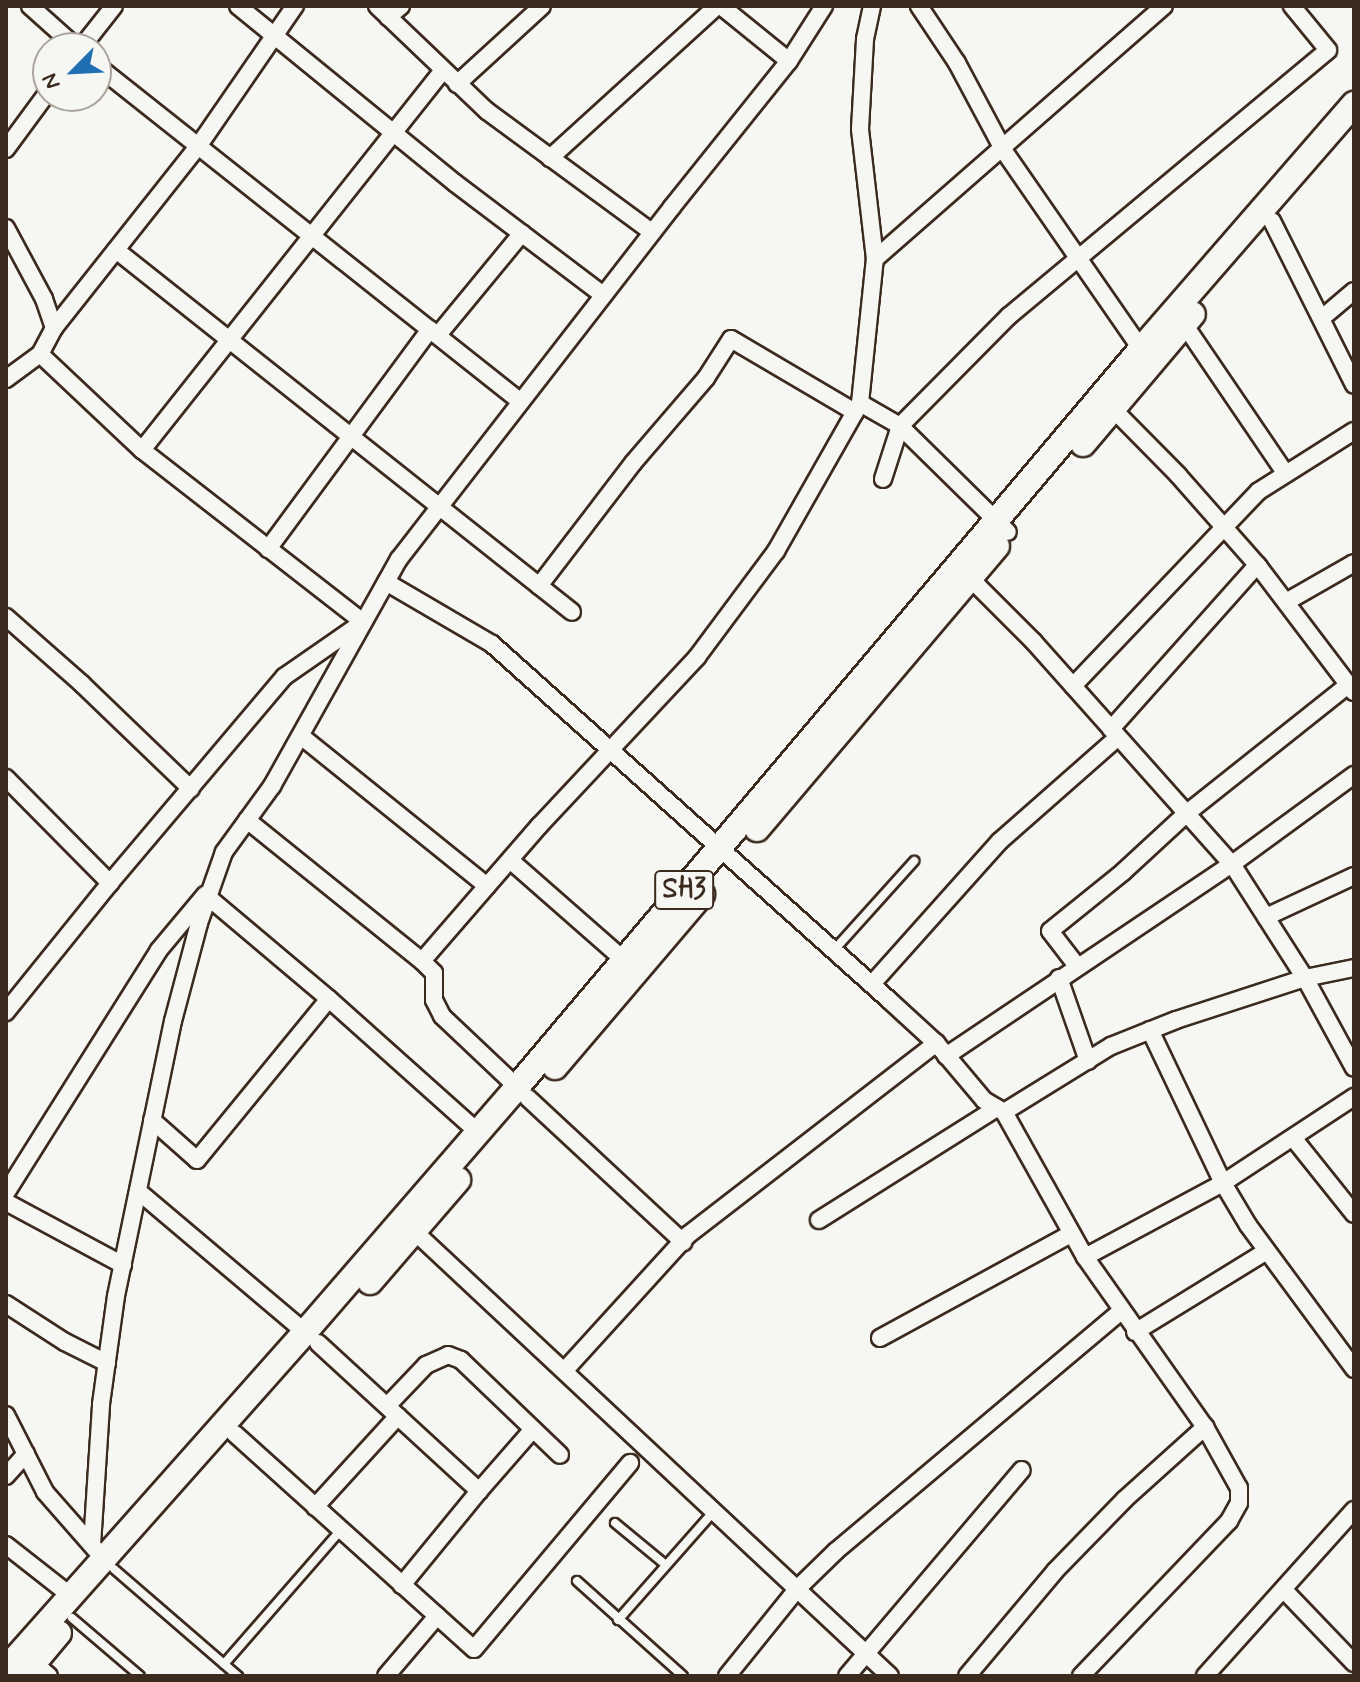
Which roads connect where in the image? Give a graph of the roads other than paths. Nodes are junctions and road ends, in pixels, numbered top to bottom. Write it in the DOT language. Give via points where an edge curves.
graph roads {
  1 [pos="30,6"];
  2 [pos="114,6"];
  3 [pos="238,6"];
  4 [pos="295,6"];
  5 [pos="542,6"];
  6 [pos="719,6"];
  7 [pos="824,6"];
  8 [pos="872,6"];
  9 [pos="919,6"];
  10 [pos="1164,6"];
  11 [pos="1292,6"];
  12 [pos="389,10"];
  13 [pos="60,32"];
  14 [pos="92,32"];
  15 [pos="273,34"];
  16 [pos="789,61"];
  17 [pos="442,71"];
  18 [pos="112,77"];
  19 [pos="457,84"];
  20 [pos="1354,104"];
  21 [pos="33,112"];
  22 [pos="1354,127"];
  23 [pos="395,133"];
  24 [pos="199,145"];
  25 [pos="1002,148"];
  26 [pos="6,149"];
  27 [pos="550,158"];
  28 [pos="1272,221"];
  29 [pos="6,228"];
  30 [pos="652,232"];
  31 [pos="522,233"];
  32 [pos="311,234"];
  33 [pos="116,250"];
  34 [pos="875,259"];
  35 [pos="1077,259"];
  36 [pos="1354,291"];
  37 [pos="603,295"];
  38 [pos="1322,318"];
  39 [pos="1184,324"];
  40 [pos="54,328"];
  41 [pos="434,332"];
  42 [pos="229,340"];
  43 [pos="1141,349"];
  44 [pos="40,354"];
  45 [pos="6,379"];
  46 [pos="1354,385"];
  47 [pos="521,402"];
  48 [pos="858,408"];
  49 [pos="1113,409"];
  50 [pos="900,426"];
  51 [pos="1354,431"];
  52 [pos="350,436"];
  53 [pos="142,450"];
  54 [pos="1286,474"];
  55 [pos="883,479"];
  56 [pos="439,507"];
  57 [pos="1223,526"];
  58 [pos="1002,527"];
  59 [pos="268,549"];
  60 [pos="1354,563"];
  61 [pos="1257,565"];
  62 [pos="970,578"];
  63 [pos="386,582"];
  64 [pos="539,586"];
  65 [pos="1286,602"];
  66 [pos="572,612"];
  67 [pos="6,617"];
  68 [pos="363,622"];
  69 [pos="1073,686"];
  70 [pos="1352,688"];
  71 [pos="1115,733"];
  72 [pos="301,736"];
  73 [pos="612,747"];
  74 [pos="1354,775"];
  75 [pos="6,778"];
  76 [pos="191,789"];
  77 [pos="1187,813"];
  78 [pos="247,820"];
  79 [pos="727,852"];
  80 [pos="510,860"];
  81 [pos="914,861"];
  82 [pos="1232,864"];
  83 [pos="1354,876"];
  84 [pos="110,883"];
  85 [pos="487,886"];
  86 [pos="210,892"];
  87 [pos="1266,917"];
  88 [pos="834,950"];
  89 [pos="624,960"];
  90 [pos="422,961"];
  91 [pos="1077,966"];
  92 [pos="1354,968"];
  93 [pos="1059,978"];
  94 [pos="1305,978"];
  95 [pos="872,984"];
  96 [pos="329,999"];
  97 [pos="6,1012"];
  98 [pos="1150,1030"];
  99 [pos="941,1050"];
  100 [pos="1088,1061"];
  101 [pos="1354,1068"];
  102 [pos="522,1092"];
  103 [pos="1354,1097"];
  104 [pos="1001,1110"];
  105 [pos="152,1120"];
  106 [pos="478,1132"];
  107 [pos="1294,1139"];
  108 [pos="1223,1183"];
  109 [pos="138,1191"];
  110 [pos="6,1193"];
  111 [pos="6,1202"];
  112 [pos="1354,1214"];
  113 [pos="819,1220"];
  114 [pos="415,1232"];
  115 [pos="1071,1234"];
  116 [pos="683,1242"];
  117 [pos="1265,1252"];
  118 [pos="1085,1257"];
  119 [pos="123,1265"];
  120 [pos="6,1304"];
  121 [pos="1120,1312"];
  122 [pos="1135,1332"];
  123 [pos="312,1338"];
  124 [pos="880,1338"];
  125 [pos="107,1363"];
  126 [pos="1354,1369"];
  127 [pos="565,1370"];
  128 [pos="392,1411"];
  129 [pos="6,1415"];
  130 [pos="1205,1427"];
  131 [pos="533,1429"];
  132 [pos="235,1434"];
  133 [pos="26,1454"];
  134 [pos="560,1455"];
  135 [pos="630,1463"];
  136 [pos="1022,1470"];
  137 [pos="6,1476"];
  138 [pos="479,1491"];
  139 [pos="315,1507"];
  140 [pos="715,1510"];
  141 [pos="1354,1510"];
  142 [pos="615,1523"];
  143 [pos="341,1530"];
  144 [pos="6,1545"];
  145 [pos="103,1558"];
  146 [pos="666,1565"];
  147 [pos="577,1581"];
  148 [pos="402,1585"];
  149 [pos="798,1588"];
  150 [pos="1284,1590"];
  151 [pos="72,1607"];
  152 [pos="437,1616"];
  153 [pos="618,1620"];
  154 [pos="866,1653"];
  155 [pos="1353,1658"];
  156 [pos="224,1664"];
  157 [pos="6,1669"];
  158 [pos="35,1672"];
  159 [pos="1211,1674"];
  160 [pos="140,1676"];
  161 [pos="238,1676"];
  162 [pos="386,1676"];
  163 [pos="683,1676"];
  164 [pos="727,1676"];
  165 [pos="847,1676"];
  166 [pos="890,1676"];
  167 [pos="967,1676"];
  168 [pos="1081,1676"];
  1 -- 13 [label="street"];
  2 -- 14 [label="street"];
  3 -- 15 [label="street"];
  4 -- 15 [label="street"];
  5 -- 19 [label="street"];
  6 -- 16 [label="street"];
  6 -- 27 [label="street"];
  7 -- 16 [label="street"];
  8 -- 34 [label="street" via="860,129"];
  9 -- 25 [label="street" via="957,63"];
  10 -- 25 [label="street"];
  11 -- 35 [label="street" via="1328,50"];
  12 -- 17 [label="street"];
  15 -- 23 [label="street"];
  15 -- 24 [label="street"];
  16 -- 30 [label="street"];
  17 -- 19 [label="street"];
  17 -- 23 [label="street"];
  18 -- 24 [label="street"];
  19 -- 27 [label="street"];
  20 -- 43 [label="main road, SH3"];
  21 -- 26 [label="street"];
  22 -- 28 [label="main road, SH3"];
  23 -- 31 [label="street"];
  23 -- 32 [label="street"];
  24 -- 32 [label="street"];
  24 -- 33 [label="street"];
  25 -- 34 [label="street"];
  25 -- 35 [label="street"];
  27 -- 30 [label="street"];
  28 -- 38 [label="street"];
  28 -- 39 [label="main road, SH3"];
  29 -- 40 [label="street"];
  30 -- 37 [label="street"];
  31 -- 37 [label="street"];
  31 -- 41 [label="street"];
  32 -- 41 [label="street"];
  32 -- 42 [label="street"];
  33 -- 40 [label="street"];
  33 -- 42 [label="street"];
  34 -- 48 [label="street"];
  35 -- 43 [label="street"];
  35 -- 50 [label="street" via="1009,316"];
  36 -- 38 [label="street"];
  37 -- 47 [label="street"];
  38 -- 46 [label="street"];
  39 -- 49 [label="main road, SH3"];
  39 -- 54 [label="street"];
  40 -- 44 [label="street"];
  41 -- 47 [label="street"];
  41 -- 52 [label="street"];
  42 -- 52 [label="street"];
  42 -- 53 [label="street"];
  43 -- 58 [label="main road, SH3"];
  44 -- 45 [label="street"];
  44 -- 53 [label="street"];
  47 -- 56 [label="street"];
  48 -- 50 [label="street"];
  48 -- 64 [label="street" via="731,339 706,378"];
  48 -- 73 [label="street" via="776,551 697,657"];
  49 -- 57 [label="street"];
  49 -- 58 [label="main road, SH3"];
  50 -- 55 [label="street"];
  50 -- 58 [label="street"];
  51 -- 54 [label="street"];
  52 -- 56 [label="street"];
  52 -- 59 [label="street"];
  53 -- 59 [label="street"];
  54 -- 57 [label="street" via="1259,491"];
  56 -- 63 [label="street"];
  56 -- 64 [label="street"];
  57 -- 61 [label="street"];
  57 -- 69 [label="street"];
  58 -- 62 [label="main road, SH3"];
  58 -- 79 [label="main road, SH3"];
  59 -- 68 [label="street"];
  60 -- 65 [label="street"];
  61 -- 65 [label="street"];
  61 -- 71 [label="street"];
  62 -- 69 [label="street"];
  62 -- 79 [label="main road, SH3"];
  63 -- 68 [label="street"];
  63 -- 73 [label="street" via="492,644"];
  64 -- 66 [label="street"];
  65 -- 70 [label="street"];
  67 -- 76 [label="street"];
  68 -- 72 [label="street"];
  68 -- 76 [label="street" via="284,677"];
  69 -- 71 [label="street"];
  70 -- 77 [label="street"];
  71 -- 77 [label="street"];
  71 -- 95 [label="street" via="1000,841"];
  72 -- 78 [label="street"];
  72 -- 85 [label="street"];
  73 -- 79 [label="street"];
  73 -- 80 [label="street"];
  74 -- 82 [label="street"];
  75 -- 84 [label="street"];
  76 -- 84 [label="street"];
  77 -- 82 [label="street"];
  77 -- 91 [label="street" via="1050,931"];
  78 -- 86 [label="street" via="224,852"];
  78 -- 90 [label="street"];
  79 -- 88 [label="street"];
  79 -- 89 [label="main road, SH3"];
  79 -- 102 [label="main road, SH3"];
  80 -- 85 [label="street"];
  80 -- 89 [label="street"];
  81 -- 88 [label="lane"];
  82 -- 87 [label="street"];
  82 -- 91 [label="street"];
  83 -- 87 [label="street"];
  84 -- 97 [label="street"];
  85 -- 90 [label="street"];
  86 -- 96 [label="street"];
  86 -- 105 [label="street" via="173,1021"];
  86 -- 110 [label="street" via="159,950"];
  87 -- 94 [label="street"];
  88 -- 95 [label="street"];
  89 -- 102 [label="main road, SH3"];
  90 -- 102 [label="street" via="434,973 434,1000 442,1016"];
  91 -- 93 [label="street"];
  92 -- 94 [label="street"];
  93 -- 99 [label="street"];
  93 -- 100 [label="street"];
  94 -- 98 [label="street"];
  94 -- 101 [label="street"];
  95 -- 99 [label="street"];
  96 -- 105 [label="street" via="197,1160"];
  96 -- 106 [label="street"];
  98 -- 100 [label="street"];
  98 -- 108 [label="street"];
  99 -- 104 [label="street" via="984,1100"];
  99 -- 116 [label="street"];
  100 -- 104 [label="street"];
  102 -- 106 [label="main road, SH3"];
  102 -- 114 [label="main road, SH3"];
  102 -- 116 [label="street"];
  103 -- 107 [label="street"];
  104 -- 113 [label="street"];
  104 -- 115 [label="street"];
  105 -- 109 [label="street"];
  106 -- 123 [label="main road, SH3"];
  107 -- 108 [label="street"];
  107 -- 112 [label="street"];
  108 -- 117 [label="street"];
  108 -- 118 [label="street"];
  109 -- 119 [label="street"];
  109 -- 123 [label="street"];
  111 -- 119 [label="street"];
  114 -- 123 [label="main road, SH3"];
  114 -- 127 [label="street"];
  115 -- 118 [label="street"];
  115 -- 124 [label="street"];
  116 -- 127 [label="street"];
  117 -- 122 [label="street"];
  117 -- 126 [label="street"];
  118 -- 121 [label="street"];
  119 -- 125 [label="street"];
  120 -- 125 [label="street"];
  121 -- 122 [label="street"];
  121 -- 149 [label="street"];
  122 -- 130 [label="street"];
  123 -- 128 [label="street"];
  123 -- 132 [label="main road, SH3"];
  123 -- 145 [label="main road, SH3"];
  125 -- 145 [label="street"];
  127 -- 140 [label="street"];
  128 -- 131 [label="street" via="426,1365 448,1355 461,1360"];
  128 -- 138 [label="street"];
  128 -- 139 [label="street"];
  129 -- 133 [label="street"];
  130 -- 167 [label="street" via="1055,1571"];
  130 -- 168 [label="street" via="1239,1488 1239,1503 1229,1521"];
  131 -- 134 [label="street"];
  131 -- 138 [label="street"];
  132 -- 139 [label="street"];
  132 -- 145 [label="main road, SH3"];
  133 -- 137 [label="street"];
  133 -- 145 [label="street" via="45,1492"];
  135 -- 152 [label="street" via="474,1649"];
  136 -- 154 [label="street"];
  138 -- 148 [label="street"];
  139 -- 143 [label="street"];
  140 -- 146 [label="lane"];
  140 -- 149 [label="street"];
  141 -- 150 [label="street"];
  142 -- 146 [label="lane"];
  143 -- 148 [label="street"];
  143 -- 156 [label="lane"];
  144 -- 151 [label="street"];
  145 -- 151 [label="main road, SH3"];
  145 -- 156 [label="lane"];
  146 -- 153 [label="lane"];
  147 -- 153 [label="lane"];
  148 -- 152 [label="street"];
  149 -- 154 [label="street"];
  149 -- 164 [label="street"];
  150 -- 155 [label="street"];
  150 -- 159 [label="street"];
  151 -- 157 [label="main road, SH3"];
  151 -- 158 [label="main road, SH3"];
  151 -- 160 [label="lane"];
  152 -- 162 [label="street"];
  153 -- 163 [label="lane"];
  154 -- 165 [label="street"];
  154 -- 166 [label="street"];
  156 -- 161 [label="lane"];
}
